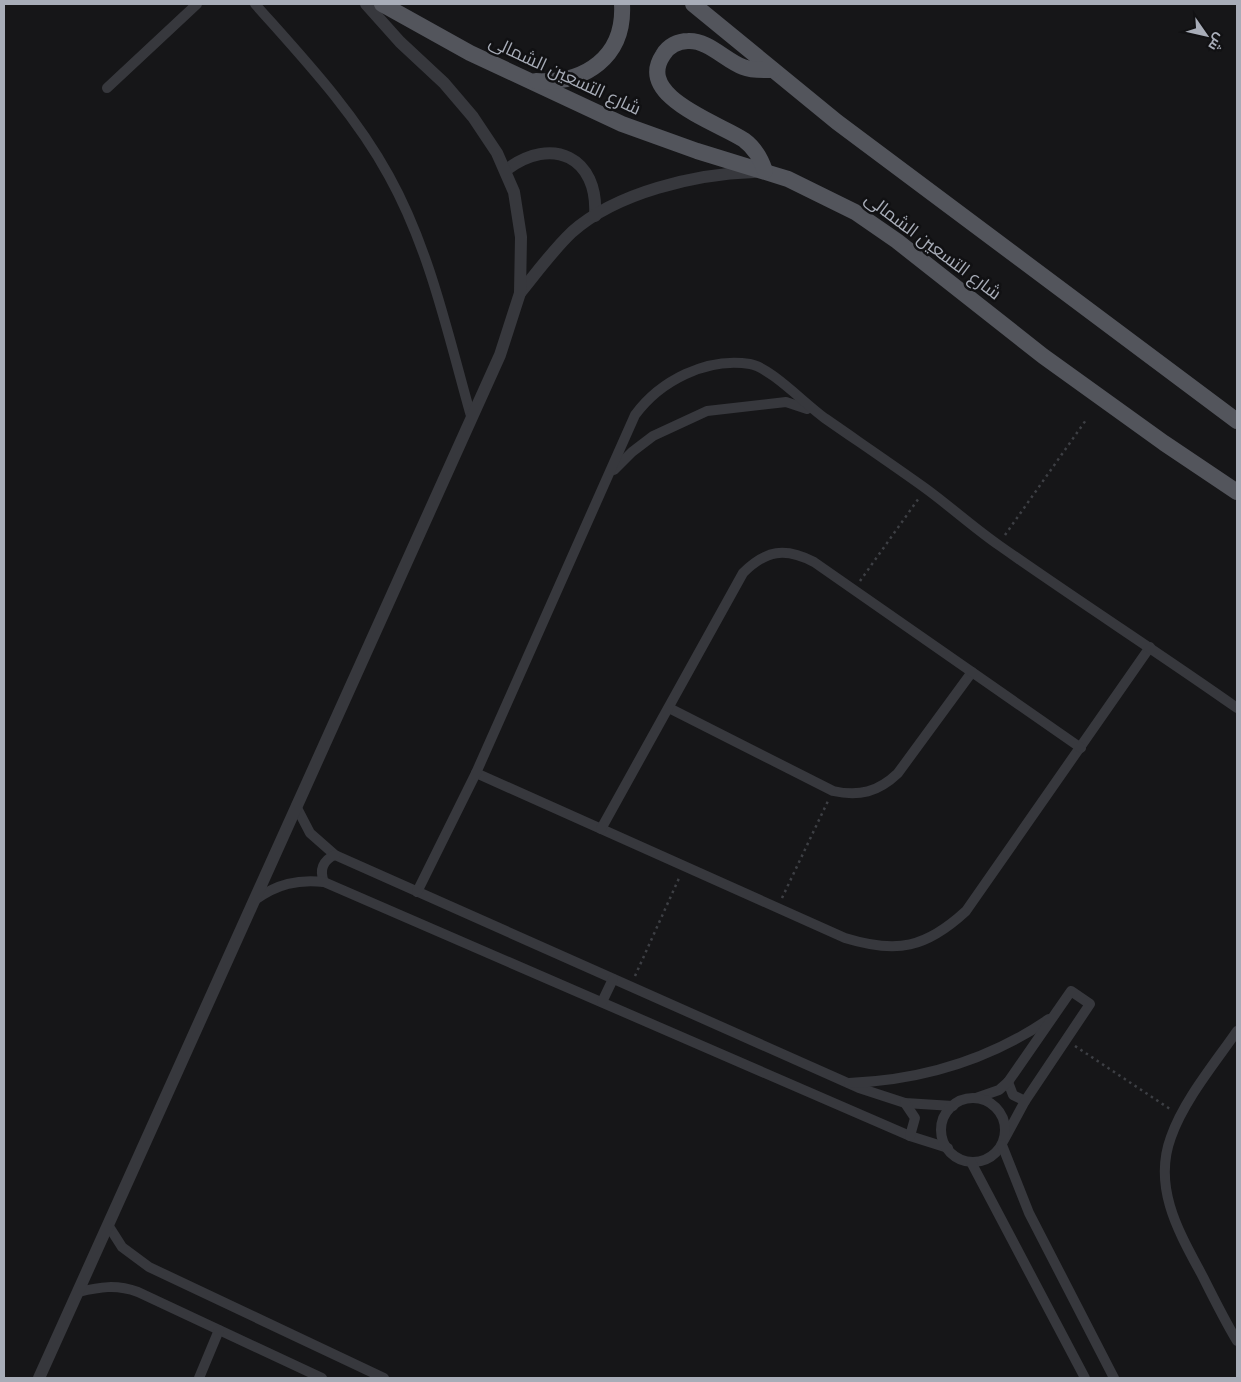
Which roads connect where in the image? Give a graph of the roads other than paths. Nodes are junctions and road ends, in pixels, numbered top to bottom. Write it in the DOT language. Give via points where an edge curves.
graph roads {
  1 [pos="197,4"];
  2 [pos="255,4"];
  3 [pos="366,4"];
  4 [pos="382,4"];
  5 [pos="622,4"];
  6 [pos="693,4"];
  7 [pos="773,70"];
  8 [pos="529,80"];
  9 [pos="107,88"];
  10 [pos="506,170"];
  11 [pos="765,171"];
  12 [pos="595,216"];
  13 [pos="520,293"];
  14 [pos="813,410"];
  15 [pos="471,416"];
  16 [pos="1237,421"];
  17 [pos="611,473"];
  18 [pos="1237,492"];
  19 [pos="1150,648"];
  20 [pos="972,672"];
  21 [pos="668,708"];
  22 [pos="1237,708"];
  23 [pos="1080,748"];
  24 [pos="476,773"];
  25 [pos="296,806"];
  26 [pos="602,829"];
  27 [pos="335,855"];
  28 [pos="324,882"];
  29 [pos="417,892"];
  30 [pos="254,900"];
  31 [pos="614,979"];
  32 [pos="602,1002"];
  33 [pos="1054,1016"];
  34 [pos="1237,1031"];
  35 [pos="1008,1082"];
  36 [pos="846,1083"];
  37 [pos="976,1098"];
  38 [pos="1025,1101"];
  39 [pos="905,1103"];
  40 [pos="953,1106"];
  41 [pos="910,1136"];
  42 [pos="1003,1142"];
  43 [pos="948,1148"];
  44 [pos="971,1162"];
  45 [pos="108,1225"];
  46 [pos="78,1292"];
  47 [pos="219,1330"];
  48 [pos="1237,1341"];
  49 [pos="39,1378"];
  50 [pos="199,1378"];
  51 [pos="322,1378"];
  52 [pos="384,1378"];
  53 [pos="1085,1378"];
  54 [pos="1114,1378"];
  1 -- 9 [label="street"];
  2 -- 15 [label="street" via="330,89 390,177 418,236"];
  3 -- 10 [label="street" via="459,100 486,135"];
  4 -- 8 [label="main road, شارع التسعين الشمالى" via="470,53"];
  5 -- 8 [label="main road" via="615,42 595,67 567,80"];
  6 -- 7 [label="main road"];
  7 -- 11 [label="main road" via="743,67 704,44 687,41 678,42 664,52 657,77 665,93 744,140 757,154"];
  7 -- 16 [label="main road" via="946,205"];
  8 -- 11 [label="main road, شارع التسعين الشمالى" via="622,124"];
  10 -- 12 [label="street" via="538,154 555,153 571,159 593,184"];
  10 -- 13 [label="street" via="519,214"];
  11 -- 12 [label="street" via="677,183"];
  11 -- 18 [label="main road, شارع التسعين الشمالى" via="832,199 876,226 1043,356"];
  12 -- 13 [label="street" via="555,249"];
  13 -- 15 [label="street" via="507,337"];
  14 -- 17 [label="street" via="786,402 707,411 653,436"];
  14 -- 17 [label="street" via="770,374 751,364 695,370 676,378 646,400 635,415"];
  14 -- 19 [label="street" via="926,489 998,545"];
  15 -- 25 [label="street"];
  17 -- 24 [label="street" via="582,531"];
  19 -- 22 [label="street"];
  19 -- 23 [label="street"];
  20 -- 21 [label="street" via="898,773 875,790 861,794 833,790"];
  20 -- 21 [label="street" via="854,589 800,555 784,552 768,554 743,573"];
  20 -- 23 [label="street"];
  21 -- 26 [label="street"];
  23 -- 26 [label="street" via="966,911 946,929 922,942 896,947 870,946 845,938"];
  24 -- 26 [label="street"];
  24 -- 29 [label="street"];
  25 -- 27 [label="street" via="310,833"];
  25 -- 30 [label="street"];
  27 -- 28 [label="street" via="323,866"];
  27 -- 29 [label="street"];
  28 -- 30 [label="street" via="286,883"];
  28 -- 32 [label="street"];
  29 -- 31 [label="street"];
  30 -- 45 [label="street"];
  31 -- 32 [label="street"];
  31 -- 36 [label="street"];
  32 -- 41 [label="street"];
  33 -- 35 [label="street"];
  33 -- 36 [label="street" via="997,1049 956,1066 912,1076"];
  33 -- 38 [label="street" via="1071,991 1090,1004"];
  34 -- 48 [label="street" via="1180,1116 1170,1138 1165,1162 1165,1187 1170,1211"];
  35 -- 37 [label="street" via="999,1090"];
  35 -- 38 [label="street" via="1012,1095"];
  36 -- 39 [label="street"];
  37 -- 40 [label="street" via="965,1099"];
  37 -- 42 [label="street" via="993,1105 1000,1112 1005,1130"];
  38 -- 42 [label="street"];
  39 -- 40 [label="street"];
  39 -- 41 [label="street" via="915,1118"];
  40 -- 43 [label="street" via="942,1125 942,1136"];
  41 -- 43 [label="street"];
  42 -- 44 [label="street" via="991,1157"];
  42 -- 54 [label="street" via="1029,1213"];
  43 -- 44 [label="street" via="956,1157"];
  44 -- 53 [label="street"];
  45 -- 46 [label="street"];
  45 -- 52 [label="street" via="122,1247 148,1267"];
  46 -- 47 [label="street" via="104,1286 127,1288"];
  46 -- 49 [label="street"];
  47 -- 50 [label="street"];
  47 -- 51 [label="street"];
}
